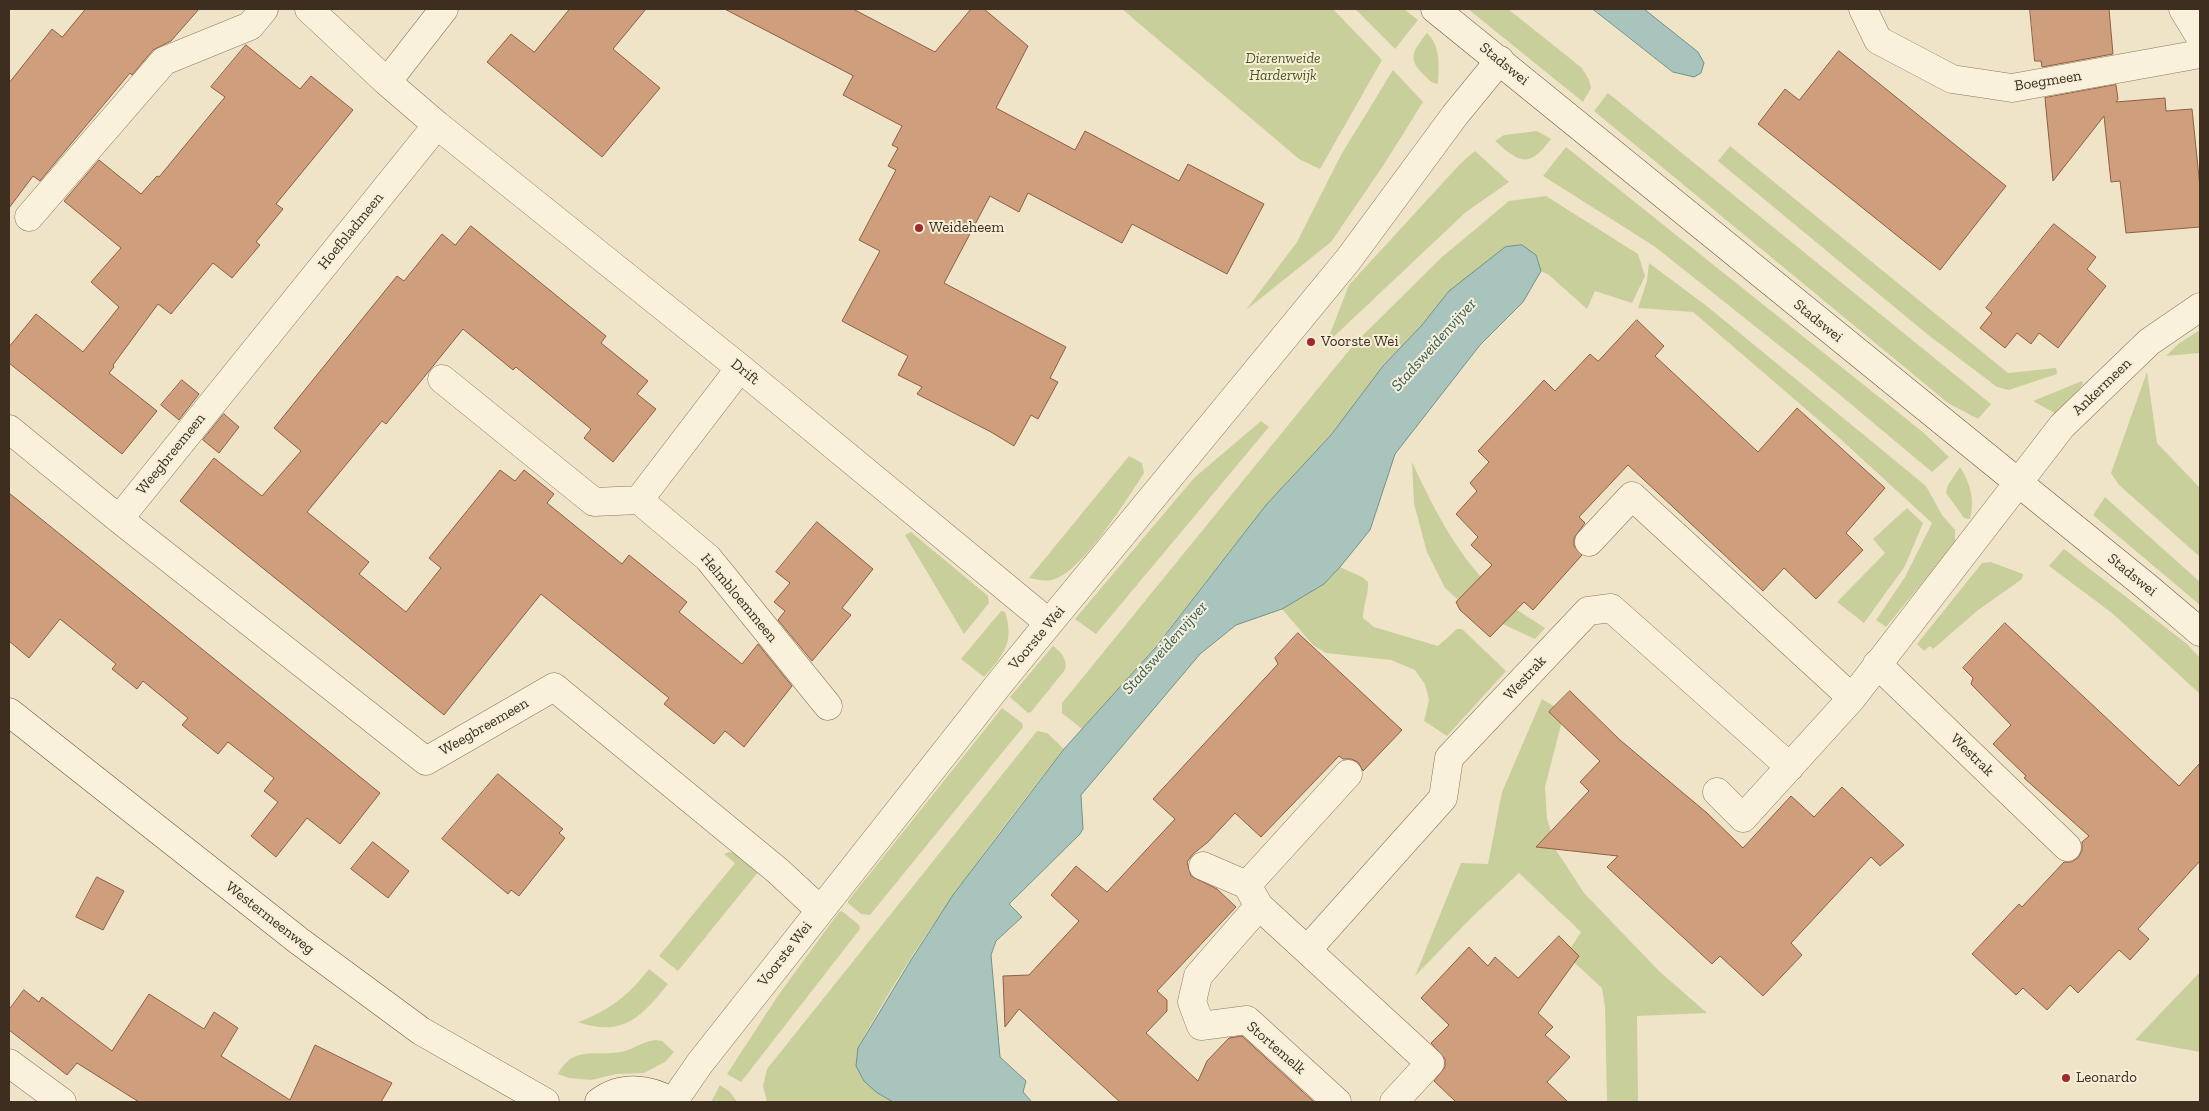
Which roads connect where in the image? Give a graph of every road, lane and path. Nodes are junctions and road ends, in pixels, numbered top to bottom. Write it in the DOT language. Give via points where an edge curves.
graph roads {
  1 [pos="264,9"];
  2 [pos="309,9"];
  3 [pos="444,9"];
  4 [pos="1435,9"];
  5 [pos="1863,9"];
  6 [pos="2183,9"];
  7 [pos="2200,39"];
  8 [pos="1500,60"];
  9 [pos="387,82"];
  10 [pos="437,125"];
  11 [pos="29,217"];
  12 [pos="2200,307"];
  13 [pos="740,368"];
  14 [pos="442,379"];
  15 [pos="224,388"];
  16 [pos="9,429"];
  17 [pos="2018,483"];
  18 [pos="639,500"];
  19 [pos="119,519"];
  20 [pos="1589,542"];
  21 [pos="1049,623"];
  22 [pos="2200,632"];
  23 [pos="1877,664"];
  24 [pos="1852,698"];
  25 [pos="828,706"];
  26 [pos="9,712"];
  27 [pos="1790,767"];
  28 [pos="1348,774"];
  29 [pos="1717,792"];
  30 [pos="2067,846"];
  31 [pos="1203,866"];
  32 [pos="1253,895"];
  33 [pos="820,910"];
  34 [pos="1307,950"];
  35 [pos="9,1063"];
  36 [pos="1406,1098"];
  37 [pos="62,1102"];
  38 [pos="545,1102"];
  39 [pos="599,1102"];
  40 [pos="673,1102"];
  41 [pos="1337,1102"];
  1 -- 11 [label="street" via="250,26 164,61"];
  2 -- 9 [label="street"];
  3 -- 9 [label="street"];
  4 -- 8 [label="street, Stadswei"];
  5 -- 7 [label="street, Boegmeen" via="1878,40 1952,79 2012,88"];
  6 -- 7 [label="street"];
  8 -- 17 [label="street, Stadswei"];
  8 -- 21 [label="street, Voorste Wei" via="1455,115 1348,260"];
  9 -- 10 [label="street"];
  10 -- 13 [label="street, Drift"];
  10 -- 15 [label="street, Hoefbladmeen"];
  12 -- 17 [label="street, Ankermeen" via="2142,348 2062,426"];
  13 -- 18 [label="street"];
  13 -- 21 [label="street, Drift"];
  14 -- 18 [label="street" via="594,502"];
  15 -- 19 [label="street, Weegbreemeen"];
  16 -- 19 [label="street, Weegbreemeen"];
  17 -- 22 [label="street, Stadswei"];
  17 -- 23 [label="street"];
  18 -- 25 [label="street, Helmbloemmeen" via="708,558"];
  19 -- 33 [label="street, Weegbreemeen" via="426,760 554,687"];
  20 -- 24 [label="street" via="1632,496"];
  21 -- 33 [label="street, Voorste Wei"];
  23 -- 24 [label="street"];
  23 -- 30 [label="street, Westrak"];
  24 -- 27 [label="street"];
  26 -- 38 [label="street, Westermeenweg" via="299,942 421,1032"];
  27 -- 29 [label="street" via="1743,818"];
  27 -- 34 [label="street, Westrak" via="1611,608 1588,611 1448,758 1443,798"];
  28 -- 32 [label="street, Stortemelk"];
  31 -- 32 [label="street"];
  32 -- 34 [label="street"];
  32 -- 41 [label="street, Stortemelk" via="1198,976 1192,1002 1201,1026 1248,1020"];
  33 -- 40 [label="street, Voorste Wei"];
  34 -- 36 [label="street" via="1430,1063"];
  35 -- 37 [label="street"];
  39 -- 40 [label="street" via="610,1094 632,1089 655,1093"];
}
